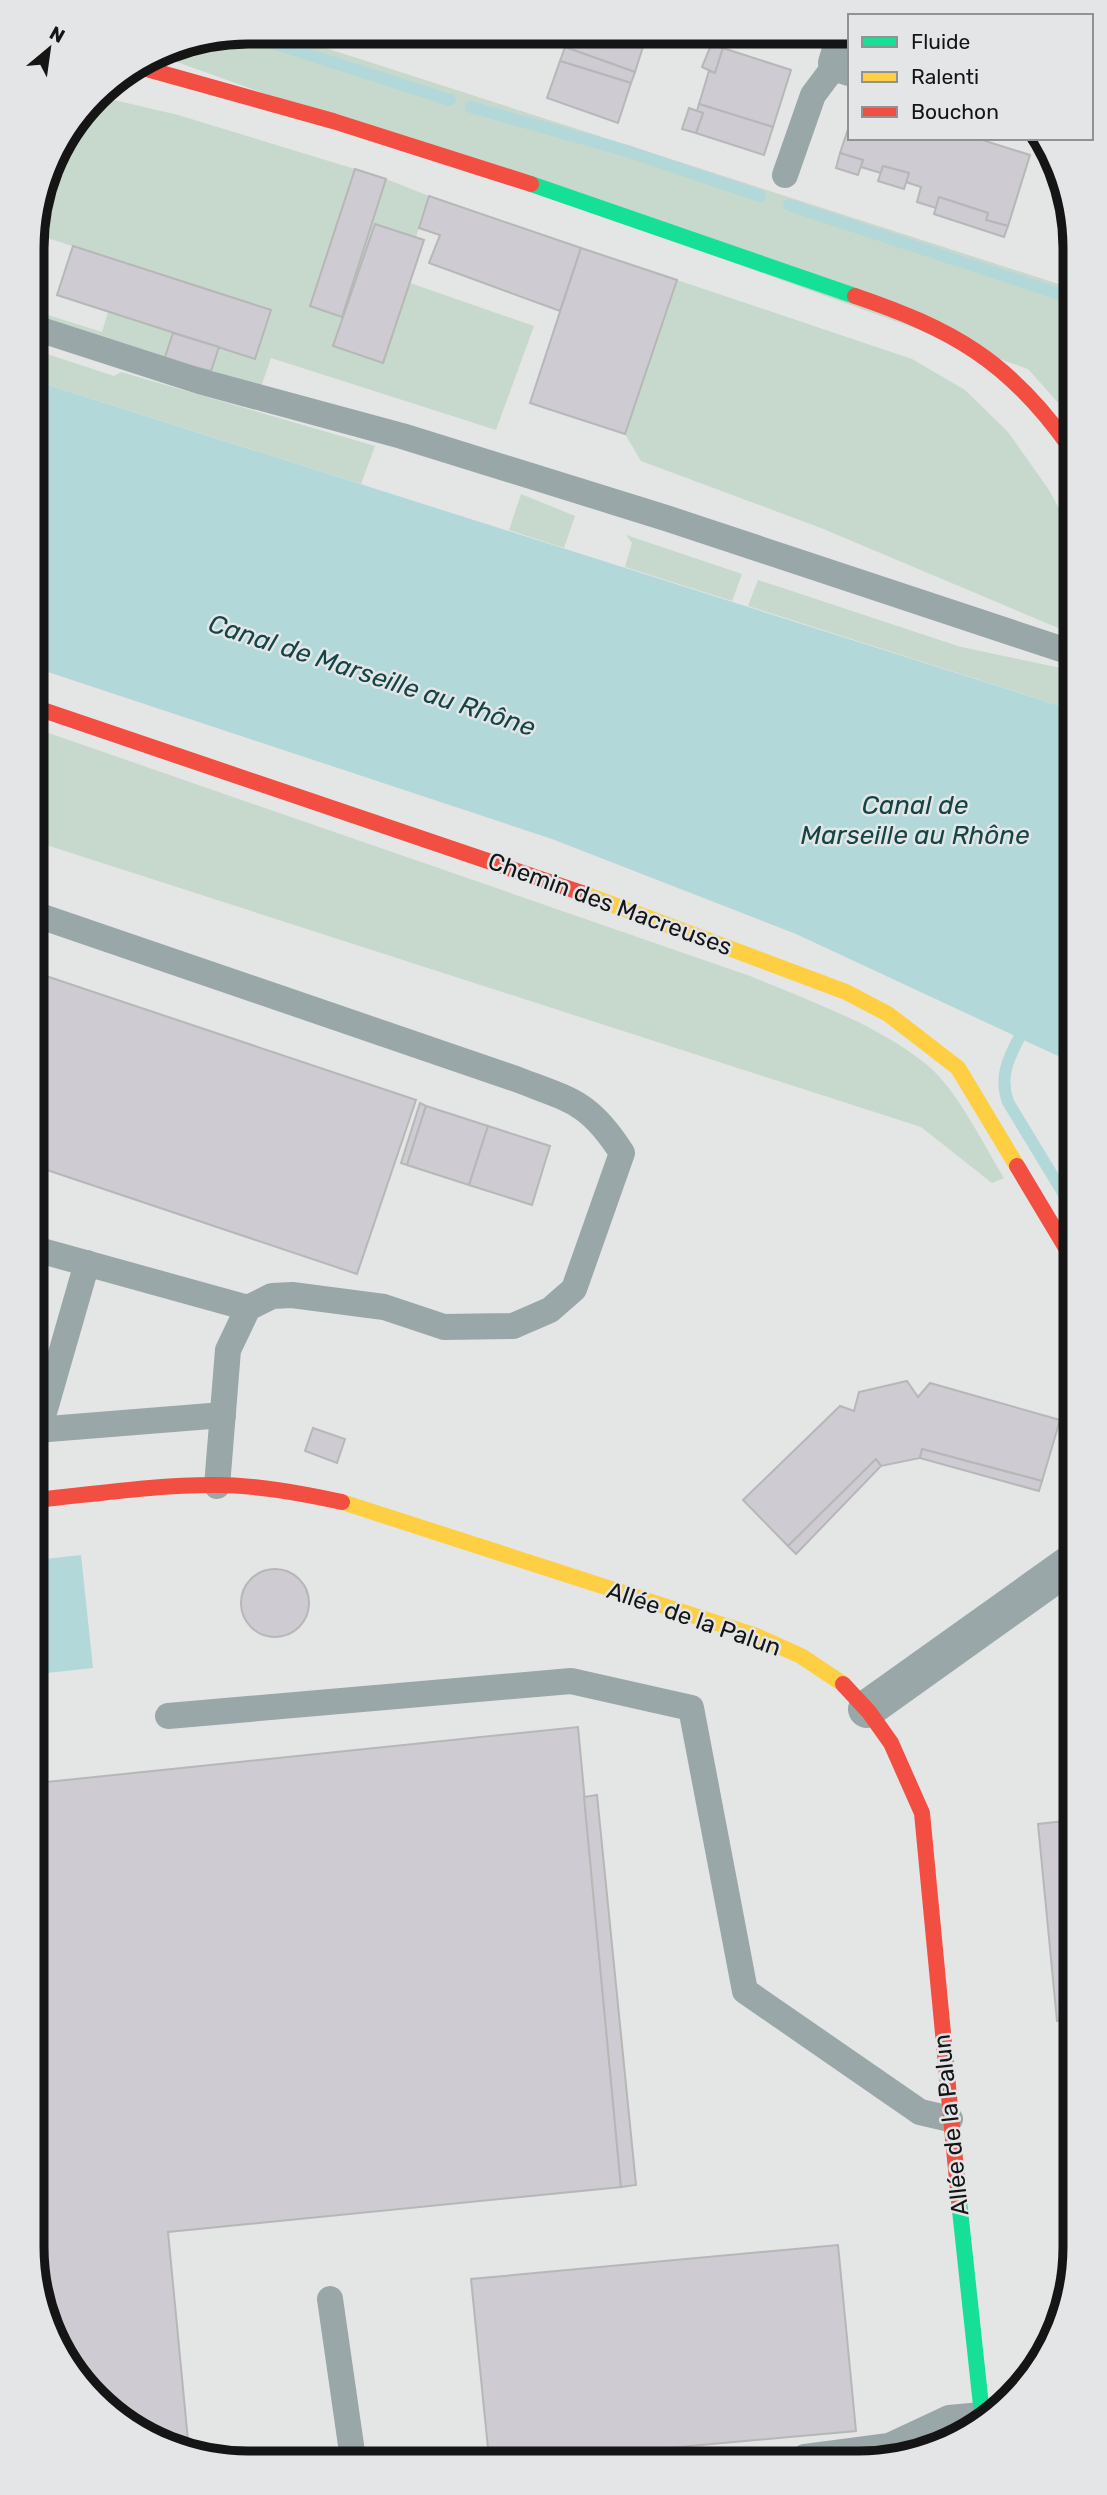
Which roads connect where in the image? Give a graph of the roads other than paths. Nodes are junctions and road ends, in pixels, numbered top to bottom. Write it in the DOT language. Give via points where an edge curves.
graph roads {
  1 [pos="844,55"];
  2 [pos="149,69"];
  3 [pos="785,175"];
  4 [pos="44,331"];
  5 [pos="1063,439"];
  6 [pos="1063,650"];
  7 [pos="44,710"];
  8 [pos="44,917"];
  9 [pos="1063,1243"];
  10 [pos="44,1251"];
  11 [pos="88,1263"];
  12 [pos="248,1308"];
  13 [pos="44,1407"];
  14 [pos="223,1415"];
  15 [pos="44,1429"];
  16 [pos="217,1486"];
  17 [pos="44,1499"];
  18 [pos="1063,1569"];
  19 [pos="867,1709"];
  20 [pos="168,1716"];
  21 [pos="950,2119"];
  22 [pos="330,2300"];
  23 [pos="981,2411"];
  24 [pos="970,2419"];
  25 [pos="352,2451"];
  26 [pos="848,2451"];
  1 -- 3 [label="lane" via="813,95"];
  2 -- 5 [label="street" via="316,114 444,155 917,317 955,336 1013,377"];
  4 -- 6 [label="lane" via="669,519"];
  7 -- 9 [label="street, Chemin des Macreuses" via="513,867 846,992 888,1014 958,1068"];
  8 -- 12 [label="lane" via="582,1105 606,1128 622,1153 574,1289 550,1310 513,1326 444,1327 384,1307 292,1295 272,1296"];
  10 -- 11 [label="lane"];
  11 -- 12 [label="lane"];
  11 -- 13 [label="lane"];
  12 -- 14 [label="lane" via="228,1350"];
  14 -- 15 [label="lane"];
  14 -- 16 [label="lane"];
  16 -- 17 [label="street, Allée de la Palun"];
  16 -- 19 [label="street, Allée de la Palun" via="299,1493 359,1506 768,1641 840,1682"];
  18 -- 19 [label="street"];
  19 -- 21 [label="street, Allée de la Palun" via="897,1752 922,1813"];
  20 -- 21 [label="lane" via="571,1681 691,1708 745,1991 920,2112"];
  21 -- 23 [label="street, Allée de la Palun"];
  22 -- 25 [label="lane"];
  24 -- 26 [label="lane" via="948,2418 890,2446"];
}
